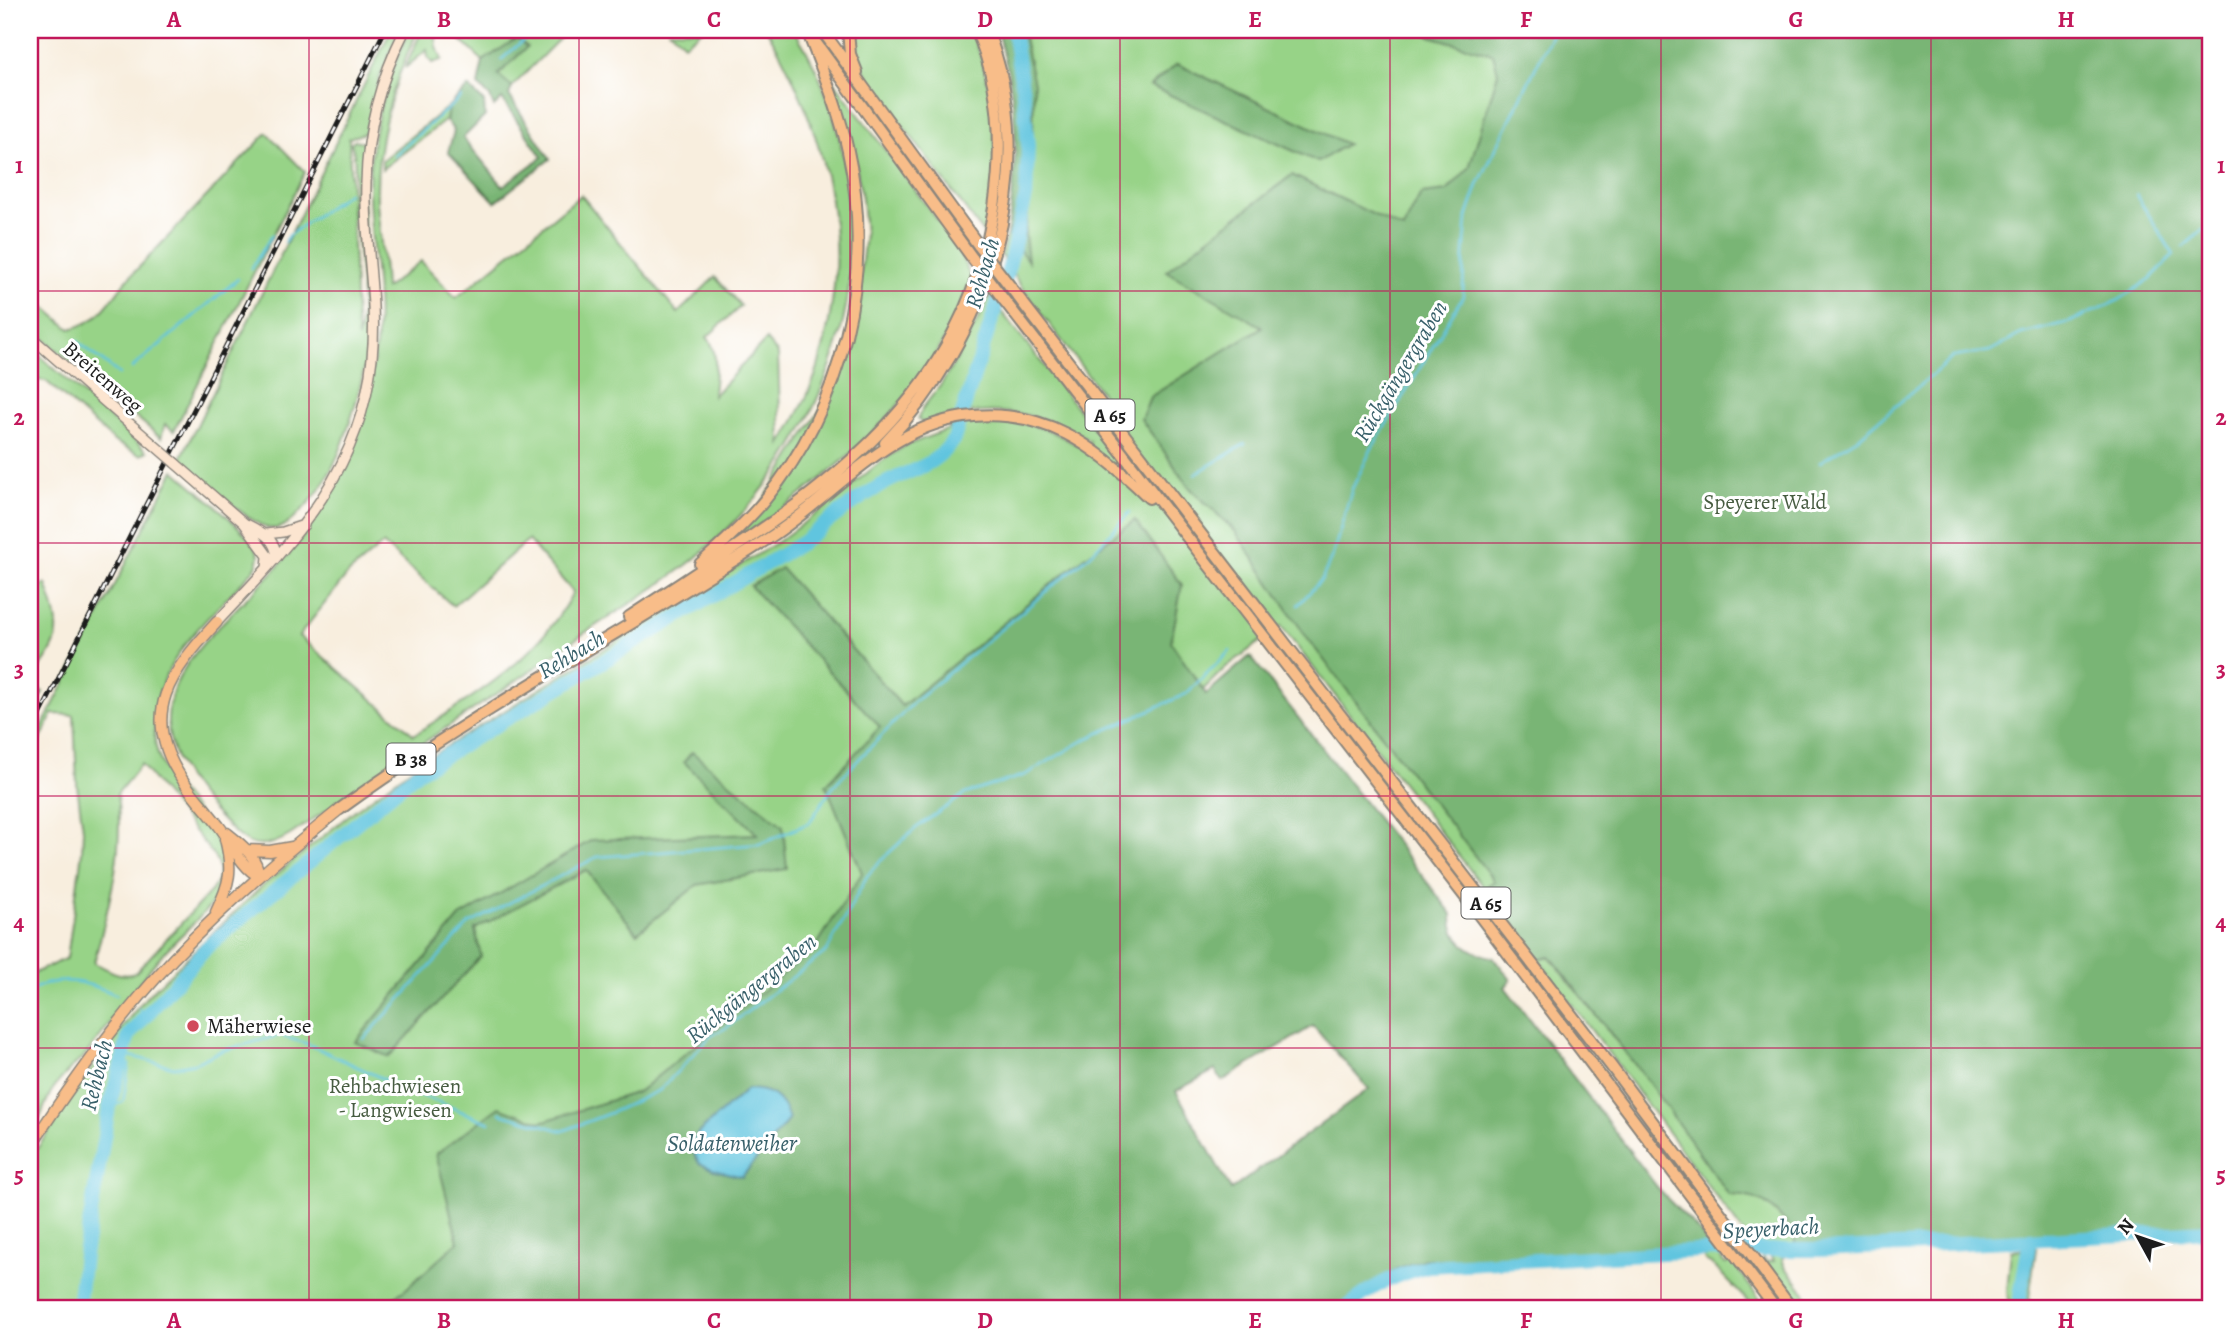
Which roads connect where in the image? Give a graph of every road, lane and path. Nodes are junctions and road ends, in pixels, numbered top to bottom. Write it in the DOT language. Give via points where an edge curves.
graph roads {
  1 [pos="405,30"];
  2 [pos="806,30"];
  3 [pos="822,30"];
  4 [pos="848,30"];
  5 [pos="976,30"];
  6 [pos="987,30"];
  7 [pos="867,93"];
  8 [pos="30,335"];
  9 [pos="868,460"];
  10 [pos="244,523"];
  11 [pos="306,524"];
  12 [pos="1177,524"];
  13 [pos="266,534"];
  14 [pos="272,556"];
  15 [pos="671,589"];
  16 [pos="216,622"];
  17 [pos="525,687"];
  18 [pos="340,809"];
  19 [pos="221,829"];
  20 [pos="293,846"];
  21 [pos="248,850"];
  22 [pos="259,876"];
  23 [pos="213,918"];
  24 [pos="30,1147"];
  25 [pos="1776,1309"];
  26 [pos="1792,1309"];
  1 -- 11 [label="main road" via="379,94 367,160 374,301 367,390 342,465"];
  2 -- 12 [label="highway, A 65, bridge" via="973,259"];
  2 -- 15 [label="highway" via="837,110 855,192 857,265 846,338 821,411 790,467 750,517"];
  3 -- 7 [label="highway, A 65"];
  4 -- 7 [label="highway" via="850,54"];
  5 -- 15 [label="highway" via="996,95 997,178 982,260 951,337 900,410 848,465 761,531"];
  6 -- 9 [label="highway" via="1002,77 1008,125 1006,193 994,257 974,313 947,364 914,412"];
  7 -- 26 [label="highway, A 65, bridge"];
  8 -- 10 [label="main road, Breitenweg, bridge"];
  9 -- 12 [label="highway" via="901,438 951,419 999,415 1026,419 1077,439 1111,461"];
  9 -- 17 [label="highway" via="772,536"];
  10 -- 13 [label="main road"];
  10 -- 14 [label="main road"];
  11 -- 13 [label="main road"];
  11 -- 14 [label="main road"];
  12 -- 25 [label="highway, A 65"];
  13 -- 14 [label="main road" via="276,546"];
  14 -- 16 [label="main road, B 38" via="267,568"];
  15 -- 17 [label="highway, B 38"];
  16 -- 19 [label="main road, B 38" via="178,667 165,693 161,719 164,741 178,772"];
  17 -- 18 [label="highway, B 38"];
  18 -- 20 [label="main road, B 38"];
  19 -- 21 [label="main road, B 38"];
  19 -- 22 [label="main road, B 38" via="250,871"];
  19 -- 23 [label="main road, B 38" via="231,865"];
  20 -- 21 [label="main road"];
  20 -- 22 [label="main road, B 38"];
  21 -- 22 [label="main road, B 38" via="259,867"];
  22 -- 23 [label="main road, B 38"];
  23 -- 24 [label="main road, B 38" via="102,1044"];
}
